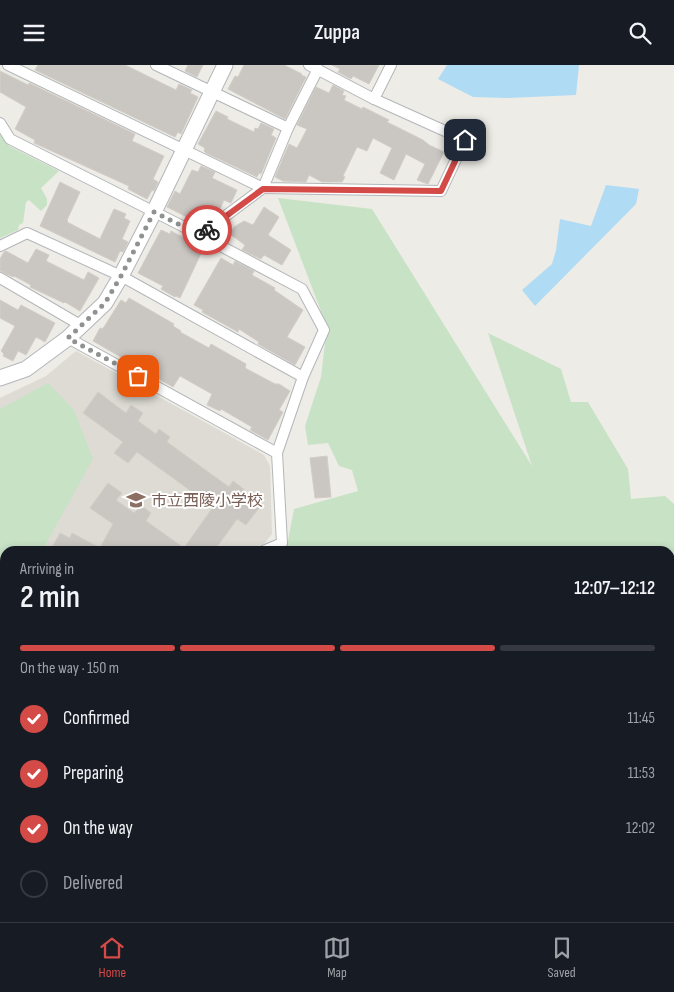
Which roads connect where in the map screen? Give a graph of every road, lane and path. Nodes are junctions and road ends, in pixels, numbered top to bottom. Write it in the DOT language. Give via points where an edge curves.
graph roads {
  1 [pos="8,65"];
  2 [pos="156,65"];
  3 [pos="225,65"];
  4 [pos="391,65"];
  5 [pos="314,67"];
  6 [pos="212,93"];
  7 [pos="374,99"];
  8 [pos="0,123"];
  9 [pos="288,127"];
  10 [pos="184,151"];
  11 [pos="263,189"];
  12 [pos="154,212"];
  13 [pos="200,235"];
  14 [pos="0,246"];
  15 [pos="121,276"];
  16 [pos="0,278"];
  17 [pos="82,326"];
  18 [pos="68,338"];
  19 [pos="3,374"];
  20 [pos="303,377"];
  21 [pos="277,453"];
  22 [pos="282,546"];
  1 -- 10 [label="street"];
  2 -- 6 [label="street"];
  3 -- 6 [label="street"];
  4 -- 7 [label="street"];
  5 -- 7 [label="street"];
  5 -- 9 [label="street"];
  6 -- 9 [label="street"];
  6 -- 10 [label="street"];
  7 -- 11 [label="street" via="465,140 441,191"];
  8 -- 12 [label="street" via="10,139"];
  9 -- 11 [label="street"];
  10 -- 11 [label="street"];
  10 -- 12 [label="street"];
  11 -- 13 [label="street"];
  12 -- 13 [label="street"];
  12 -- 15 [label="street"];
  13 -- 20 [label="street" via="302,289 324,330"];
  14 -- 15 [label="street" via="27,233"];
  15 -- 17 [label="street" via="105,303"];
  15 -- 20 [label="street"];
  16 -- 17 [label="street"];
  17 -- 18 [label="street"];
  18 -- 19 [label="street" via="26,369"];
  18 -- 21 [label="street"];
  20 -- 21 [label="street"];
  21 -- 22 [label="street"];
}
